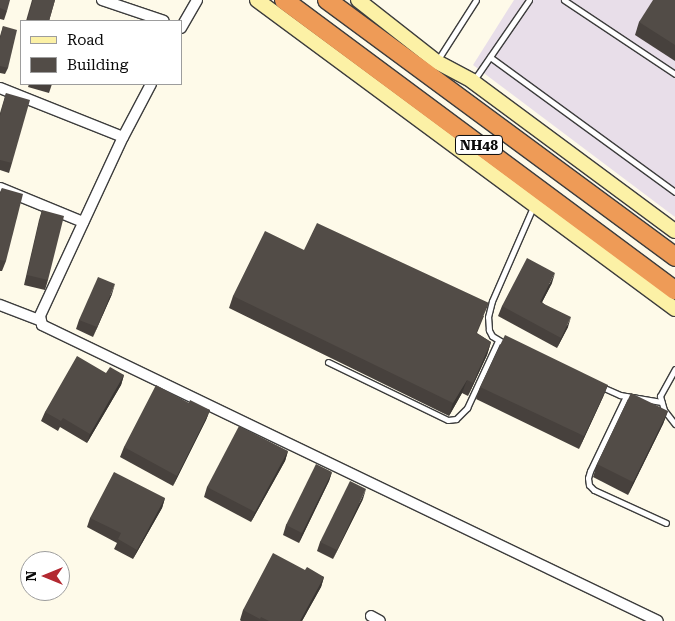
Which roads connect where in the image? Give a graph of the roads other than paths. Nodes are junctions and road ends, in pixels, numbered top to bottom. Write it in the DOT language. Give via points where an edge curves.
graph roads {
  1 [pos="102,0"];
  2 [pos="197,0"];
  3 [pos="257,0"];
  4 [pos="284,0"];
  5 [pos="326,0"];
  6 [pos="358,0"];
  7 [pos="476,0"];
  8 [pos="529,0"];
  9 [pos="564,0"];
  10 [pos="161,20"];
  11 [pos="182,26"];
  12 [pos="490,57"];
  13 [pos="437,62"];
  14 [pos="675,74"];
  15 [pos="472,81"];
  16 [pos="151,85"];
  17 [pos="0,88"];
  18 [pos="123,137"];
  19 [pos="0,188"];
  20 [pos="675,192"];
  21 [pos="535,205"];
  22 [pos="83,222"];
  23 [pos="675,231"];
  24 [pos="675,257"];
  25 [pos="675,290"];
  26 [pos="0,305"];
  27 [pos="675,309"];
  28 [pos="39,320"];
  29 [pos="498,341"];
  30 [pos="516,349"];
  31 [pos="328,362"];
  32 [pos="675,369"];
  33 [pos="594,383"];
  34 [pos="626,396"];
  35 [pos="661,402"];
  36 [pos="675,424"];
  37 [pos="666,522"];
  38 [pos="658,621"];
  1 -- 10 [label="street"];
  2 -- 11 [label="street"];
  3 -- 21 [label="main road"];
  4 -- 25 [label="highway, NH48"];
  5 -- 24 [label="highway, NH48"];
  6 -- 13 [label="main road"];
  7 -- 13 [label="lane"];
  8 -- 12 [label="lane"];
  9 -- 14 [label="lane"];
  12 -- 15 [label="lane"];
  12 -- 20 [label="lane"];
  13 -- 15 [label="main road"];
  15 -- 23 [label="main road"];
  16 -- 18 [label="street"];
  17 -- 18 [label="street"];
  18 -- 22 [label="street"];
  19 -- 22 [label="street"];
  21 -- 27 [label="main road"];
  21 -- 29 [label="lane" via="490,308 489,330"];
  22 -- 28 [label="street"];
  26 -- 28 [label="street"];
  28 -- 38 [label="street" via="42,325"];
  29 -- 30 [label="lane"];
  29 -- 31 [label="lane" via="467,408 456,418 448,420"];
  32 -- 35 [label="lane" via="662,390"];
  33 -- 34 [label="lane"];
  34 -- 35 [label="lane"];
  34 -- 37 [label="lane" via="590,471 589,485"];
  35 -- 36 [label="lane"];
}
